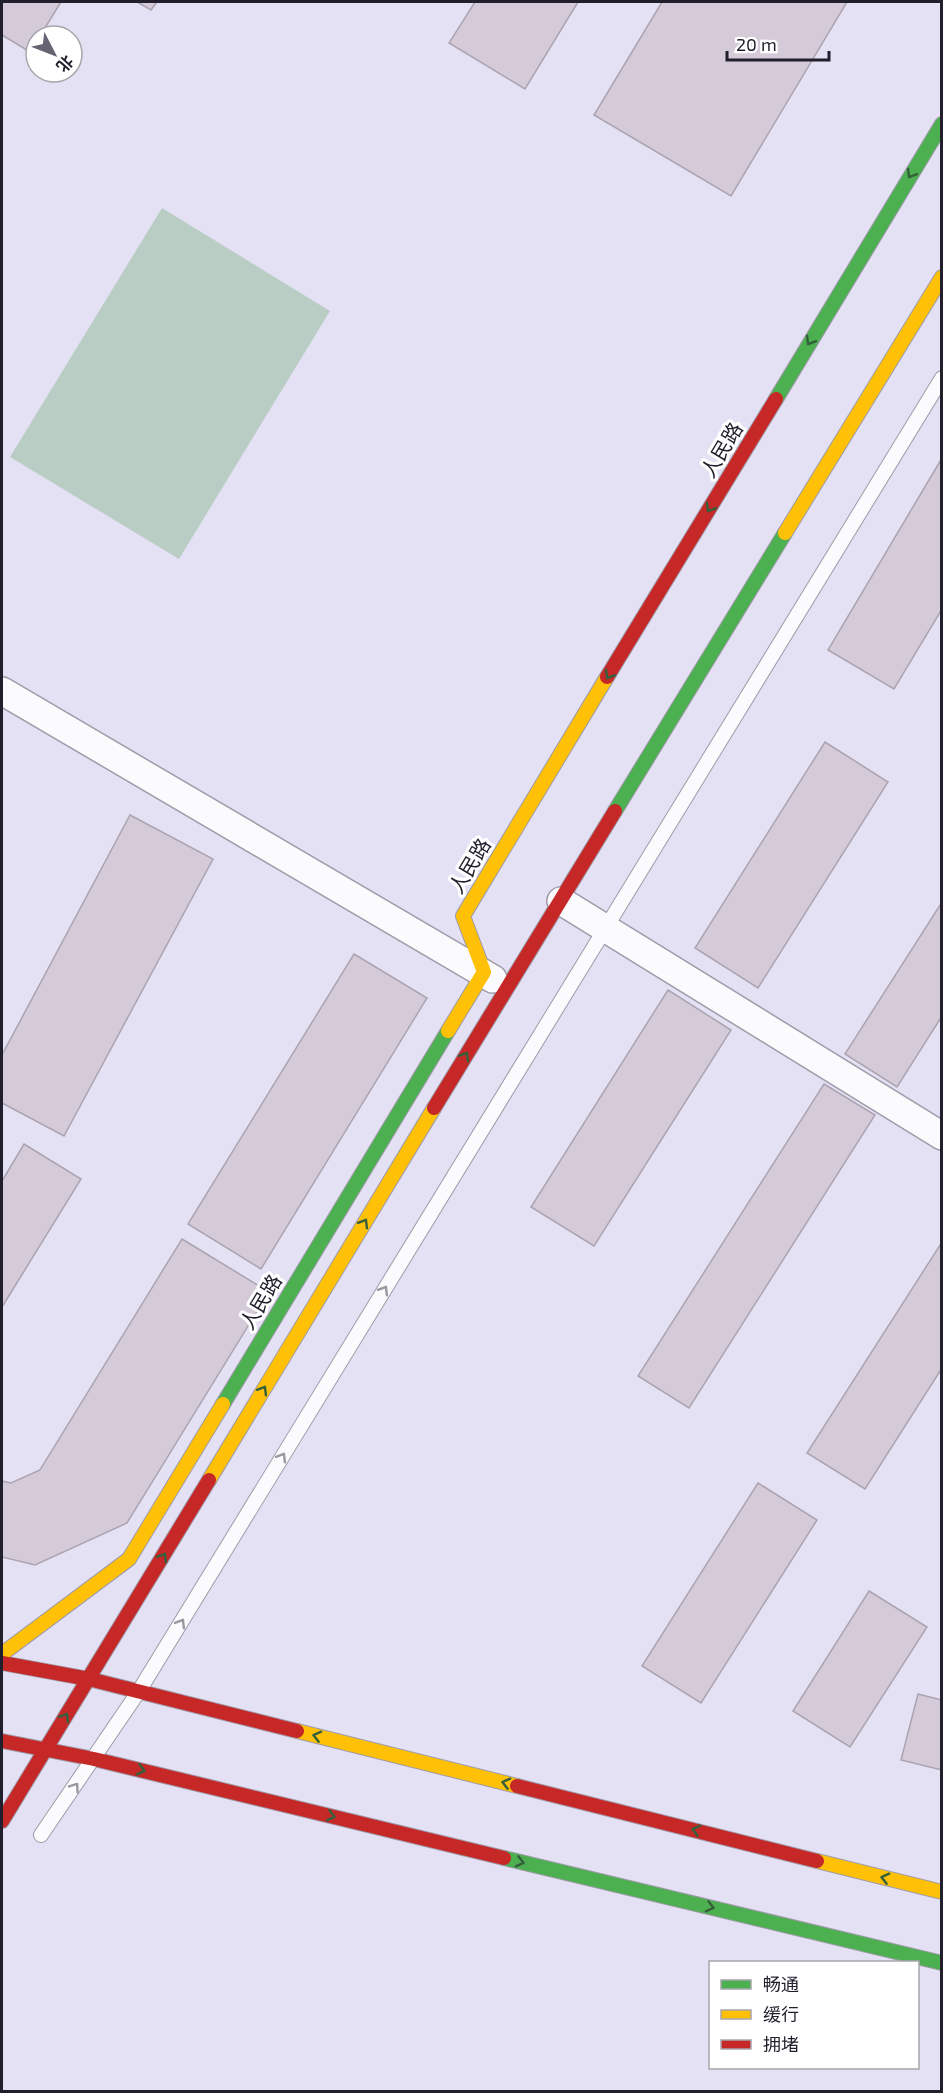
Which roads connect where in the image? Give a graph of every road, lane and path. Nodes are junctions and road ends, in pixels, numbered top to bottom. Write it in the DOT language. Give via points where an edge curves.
graph roads {
  1 [pos="942,124"];
  2 [pos="942,277"];
  3 [pos="942,378"];
  4 [pos="2,691"];
  5 [pos="561,901"];
  6 [pos="605,929"];
  7 [pos="484,972"];
  8 [pos="507,988"];
  9 [pos="942,1136"];
  10 [pos="2,1654"];
  11 [pos="2,1663"];
  12 [pos="89,1679"];
  13 [pos="139,1691"];
  14 [pos="2,1741"];
  15 [pos="46,1749"];
  16 [pos="94,1759"];
  17 [pos="2,1821"];
  18 [pos="41,1834"];
  19 [pos="942,1892"];
  20 [pos="942,1963"];
  1 -- 7 [label="main road, 人民路, one-way" via="463,916"];
  2 -- 5 [label="main road"];
  3 -- 6 [label="lane"];
  4 -- 7 [label="street"];
  5 -- 6 [label="street"];
  5 -- 8 [label="main road"];
  6 -- 9 [label="street"];
  13 -- 6 [label="lane, one-way"];
  7 -- 8 [label="street"];
  7 -- 10 [label="main road, 人民路" via="129,1559"];
  12 -- 8 [label="main road, one-way"];
  11 -- 12 [label="main road"];
  12 -- 13 [label="main road"];
  15 -- 12 [label="main road, one-way"];
  13 -- 16 [label="lane"];
  19 -- 13 [label="main road, one-way"];
  14 -- 15 [label="main road"];
  15 -- 16 [label="main road"];
  15 -- 17 [label="main road"];
  18 -- 16 [label="lane, one-way"];
  16 -- 20 [label="main road, one-way"];
}
